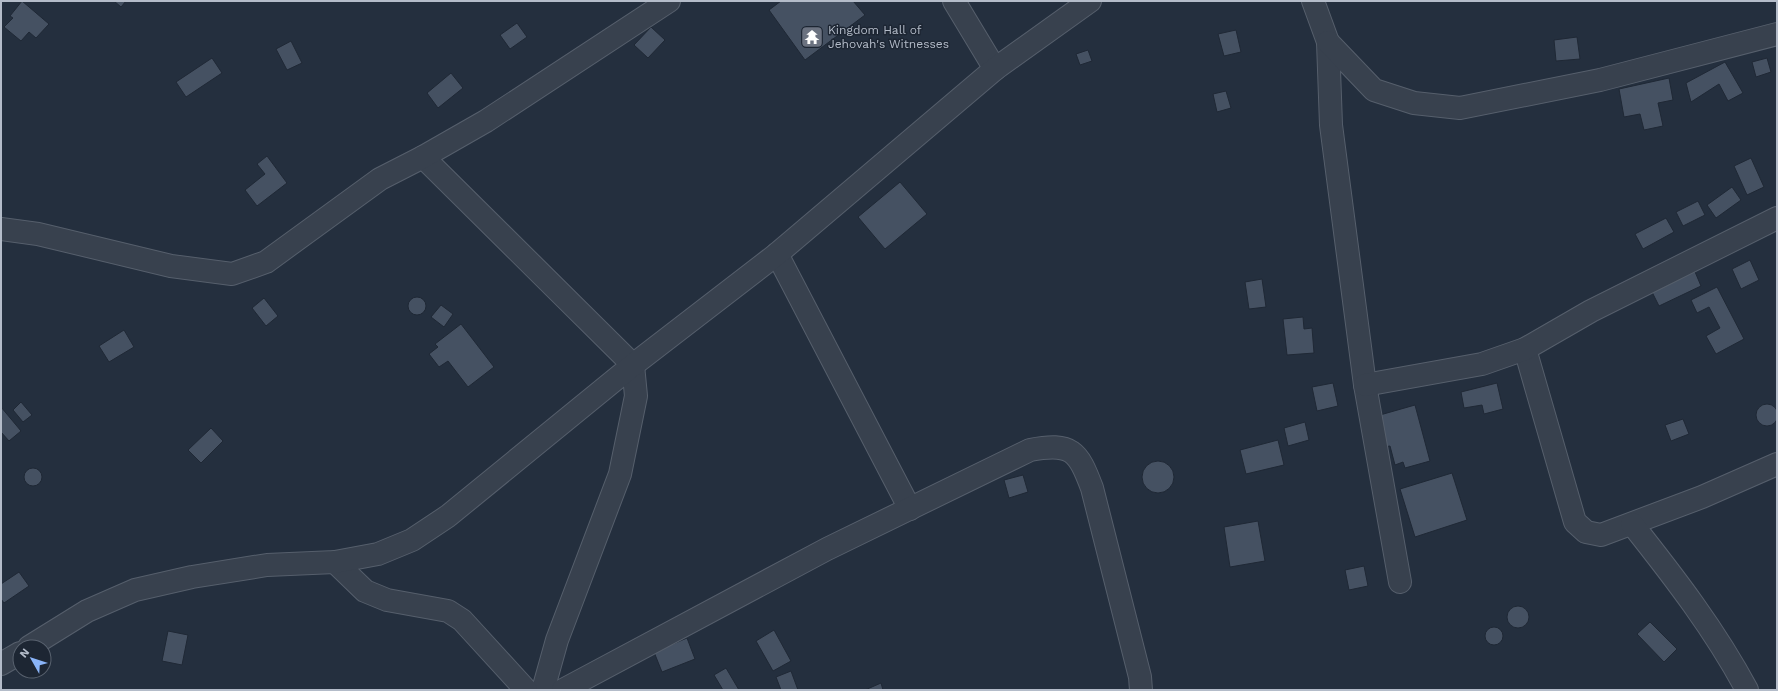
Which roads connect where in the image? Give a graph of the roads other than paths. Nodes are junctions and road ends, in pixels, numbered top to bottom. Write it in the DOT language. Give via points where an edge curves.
graph roads {
  1 [pos="669,1"];
  2 [pos="954,1"];
  3 [pos="1090,1"];
  4 [pos="1313,1"];
  5 [pos="1777,34"];
  6 [pos="1328,42"];
  7 [pos="995,69"];
  8 [pos="423,157"];
  9 [pos="1777,218"];
  10 [pos="1,229"];
  11 [pos="777,254"];
  12 [pos="1525,349"];
  13 [pos="633,365"];
  14 [pos="1365,385"];
  15 [pos="1777,464"];
  16 [pos="910,509"];
  17 [pos="1632,524"];
  18 [pos="335,562"];
  19 [pos="1400,582"];
  20 [pos="42,639"];
  21 [pos="12,658"];
  22 [pos="1,664"];
  23 [pos="526,690"];
  24 [pos="543,690"];
  25 [pos="563,690"];
  26 [pos="1141,690"];
  27 [pos="1747,690"];
  1 -- 8 [label="street" via="486,121"];
  2 -- 7 [label="street"];
  3 -- 7 [label="street"];
  4 -- 6 [label="street"];
  5 -- 6 [label="street" via="1600,80 1460,108 1414,104 1374,90"];
  6 -- 14 [label="street" via="1331,125"];
  7 -- 11 [label="street"];
  8 -- 10 [label="street" via="380,179 266,262 232,274 171,266 38,234"];
  8 -- 13 [label="street"];
  9 -- 12 [label="street" via="1598,307"];
  11 -- 13 [label="street"];
  11 -- 16 [label="street"];
  12 -- 14 [label="street" via="1482,364"];
  12 -- 17 [label="street" via="1576,522 1586,532 1601,535"];
  13 -- 18 [label="street" via="448,516 412,540 378,554"];
  13 -- 24 [label="street" via="636,396 620,474 557,640"];
  14 -- 19 [label="street"];
  15 -- 17 [label="street"];
  16 -- 25 [label="street" via="827,549"];
  16 -- 26 [label="street" via="1030,450 1051,446 1068,448 1082,462 1092,488 1140,677"];
  17 -- 27 [label="street" via="1688,595"];
  18 -- 20 [label="street" via="267,565 192,577 135,590 87,611"];
  18 -- 23 [label="street" via="365,591 386,600 448,611 462,620"];
  21 -- 22 [label="street"];
}
